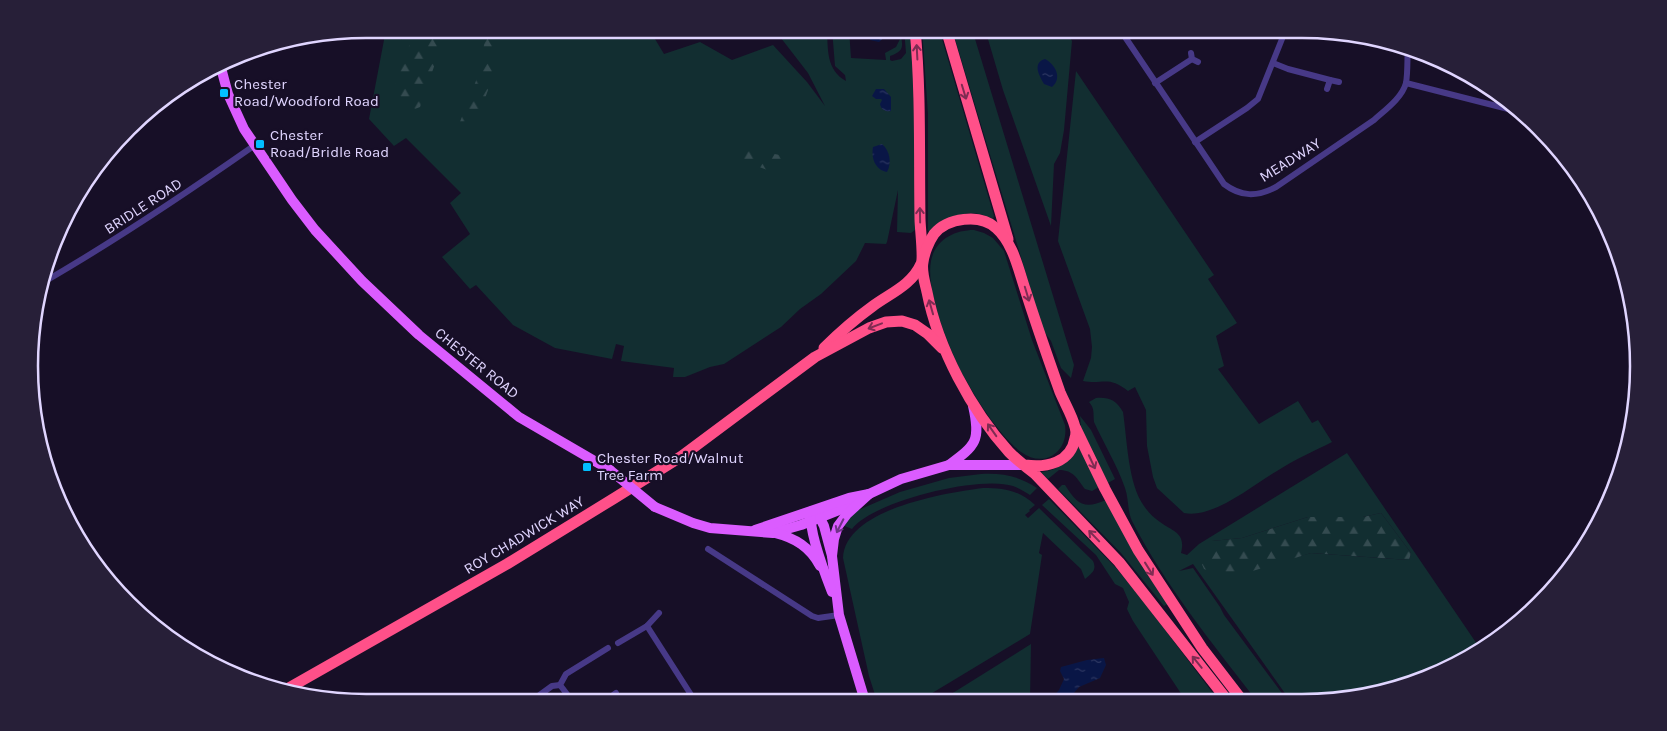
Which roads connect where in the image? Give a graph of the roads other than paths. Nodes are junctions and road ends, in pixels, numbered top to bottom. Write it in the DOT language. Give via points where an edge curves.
graph roads {
  1 [pos="916,38"];
  2 [pos="949,38"];
  3 [pos="1126,38"];
  4 [pos="1283,38"];
  5 [pos="1408,55"];
  6 [pos="1194,58"];
  7 [pos="1273,63"];
  8 [pos="222,70"];
  9 [pos="1330,80"];
  10 [pos="1339,82"];
  11 [pos="1155,83"];
  12 [pos="1406,83"];
  13 [pos="1327,89"];
  14 [pos="1505,108"];
  15 [pos="1195,142"];
  16 [pos="255,145"];
  17 [pos="921,235"];
  18 [pos="1011,248"];
  19 [pos="922,263"];
  20 [pos="50,279"];
  21 [pos="873,306"];
  22 [pos="946,354"];
  23 [pos="816,357"];
  24 [pos="971,398"];
  25 [pos="1076,428"];
  26 [pos="949,465"];
  27 [pos="1024,465"];
  28 [pos="869,494"];
  29 [pos="860,503"];
  30 [pos="814,517"];
  31 [pos="752,531"];
  32 [pos="773,532"];
  33 [pos="708,549"];
  34 [pos="832,556"];
  35 [pos="829,585"];
  36 [pos="838,611"];
  37 [pos="658,613"];
  38 [pos="647,626"];
  39 [pos="618,643"];
  40 [pos="608,648"];
  41 [pos="293,685"];
  42 [pos="560,685"];
  43 [pos="541,694"];
  44 [pos="567,694"];
  45 [pos="691,694"];
  46 [pos="861,694"];
  47 [pos="1222,694"];
  48 [pos="1237,694"];
  17 -- 1 [label="highway, one-way"];
  2 -- 18 [label="highway, one-way"];
  3 -- 11 [label="street, MEADWAY"];
  4 -- 7 [label="street"];
  5 -- 12 [label="street"];
  6 -- 11 [label="street"];
  7 -- 9 [label="street"];
  7 -- 15 [label="street" via="1258,100"];
  8 -- 16 [label="main road, CHESTER ROAD" via="234,110"];
  9 -- 10 [label="street"];
  9 -- 13 [label="street"];
  11 -- 15 [label="street, MEADWAY"];
  12 -- 14 [label="street"];
  12 -- 15 [label="street, MEADWAY" via="1374,120 1276,187 1260,194 1240,193 1224,184"];
  16 -- 20 [label="street, BRIDLE ROAD" via="184,195"];
  16 -- 31 [label="main road, CHESTER ROAD, bridge" via="315,230 362,281 419,335 519,417 610,470 655,507 710,528"];
  17 -- 19 [label="highway"];
  17 -- 21 [label="highway, ROY CHADWICK WAY" via="910,269"];
  18 -- 19 [label="highway, ROY CHADWICK WAY" via="987,222 960,220 935,234"];
  18 -- 25 [label="highway, one-way" via="1046,354"];
  19 -- 21 [label="highway, ROY CHADWICK WAY" via="912,278"];
  22 -- 19 [label="highway, one-way" via="929,301"];
  21 -- 23 [label="highway, ROY CHADWICK WAY"];
  22 -- 23 [label="highway, ROY CHADWICK WAY, one-way" via="928,334 902,321 870,328"];
  22 -- 24 [label="highway"];
  23 -- 41 [label="highway, ROY CHADWICK WAY" via="682,456 620,495"];
  24 -- 26 [label="main road, CHESTER ROAD" via="976,422 975,440 969,450"];
  27 -- 24 [label="highway, one-way" via="994,433"];
  25 -- 27 [label="highway" via="1072,448 1061,460 1043,465"];
  25 -- 48 [label="highway, one-way" via="1138,550 1202,648"];
  26 -- 27 [label="main road, CHESTER ROAD"];
  26 -- 28 [label="main road, CHESTER ROAD" via="901,479"];
  47 -- 27 [label="highway, one-way" via="1118,562"];
  28 -- 29 [label="main road, CHESTER ROAD"];
  28 -- 30 [label="main road" via="849,498"];
  29 -- 30 [label="main road, CHESTER ROAD"];
  29 -- 34 [label="main road, one-way" via="838,526"];
  30 -- 31 [label="main road"];
  30 -- 32 [label="main road, CHESTER ROAD"];
  30 -- 34 [label="main road"];
  30 -- 35 [label="main road"];
  31 -- 32 [label="main road, CHESTER ROAD"];
  32 -- 35 [label="main road" via="804,545 816,558"];
  33 -- 36 [label="street" via="812,616 818,618"];
  34 -- 36 [label="main road"];
  35 -- 36 [label="main road"];
  36 -- 46 [label="main road"];
  37 -- 38 [label="street"];
  38 -- 39 [label="street"];
  38 -- 45 [label="street"];
  40 -- 42 [label="street" via="566,674"];
  42 -- 43 [label="street" via="552,686"];
  42 -- 44 [label="street"];
}
